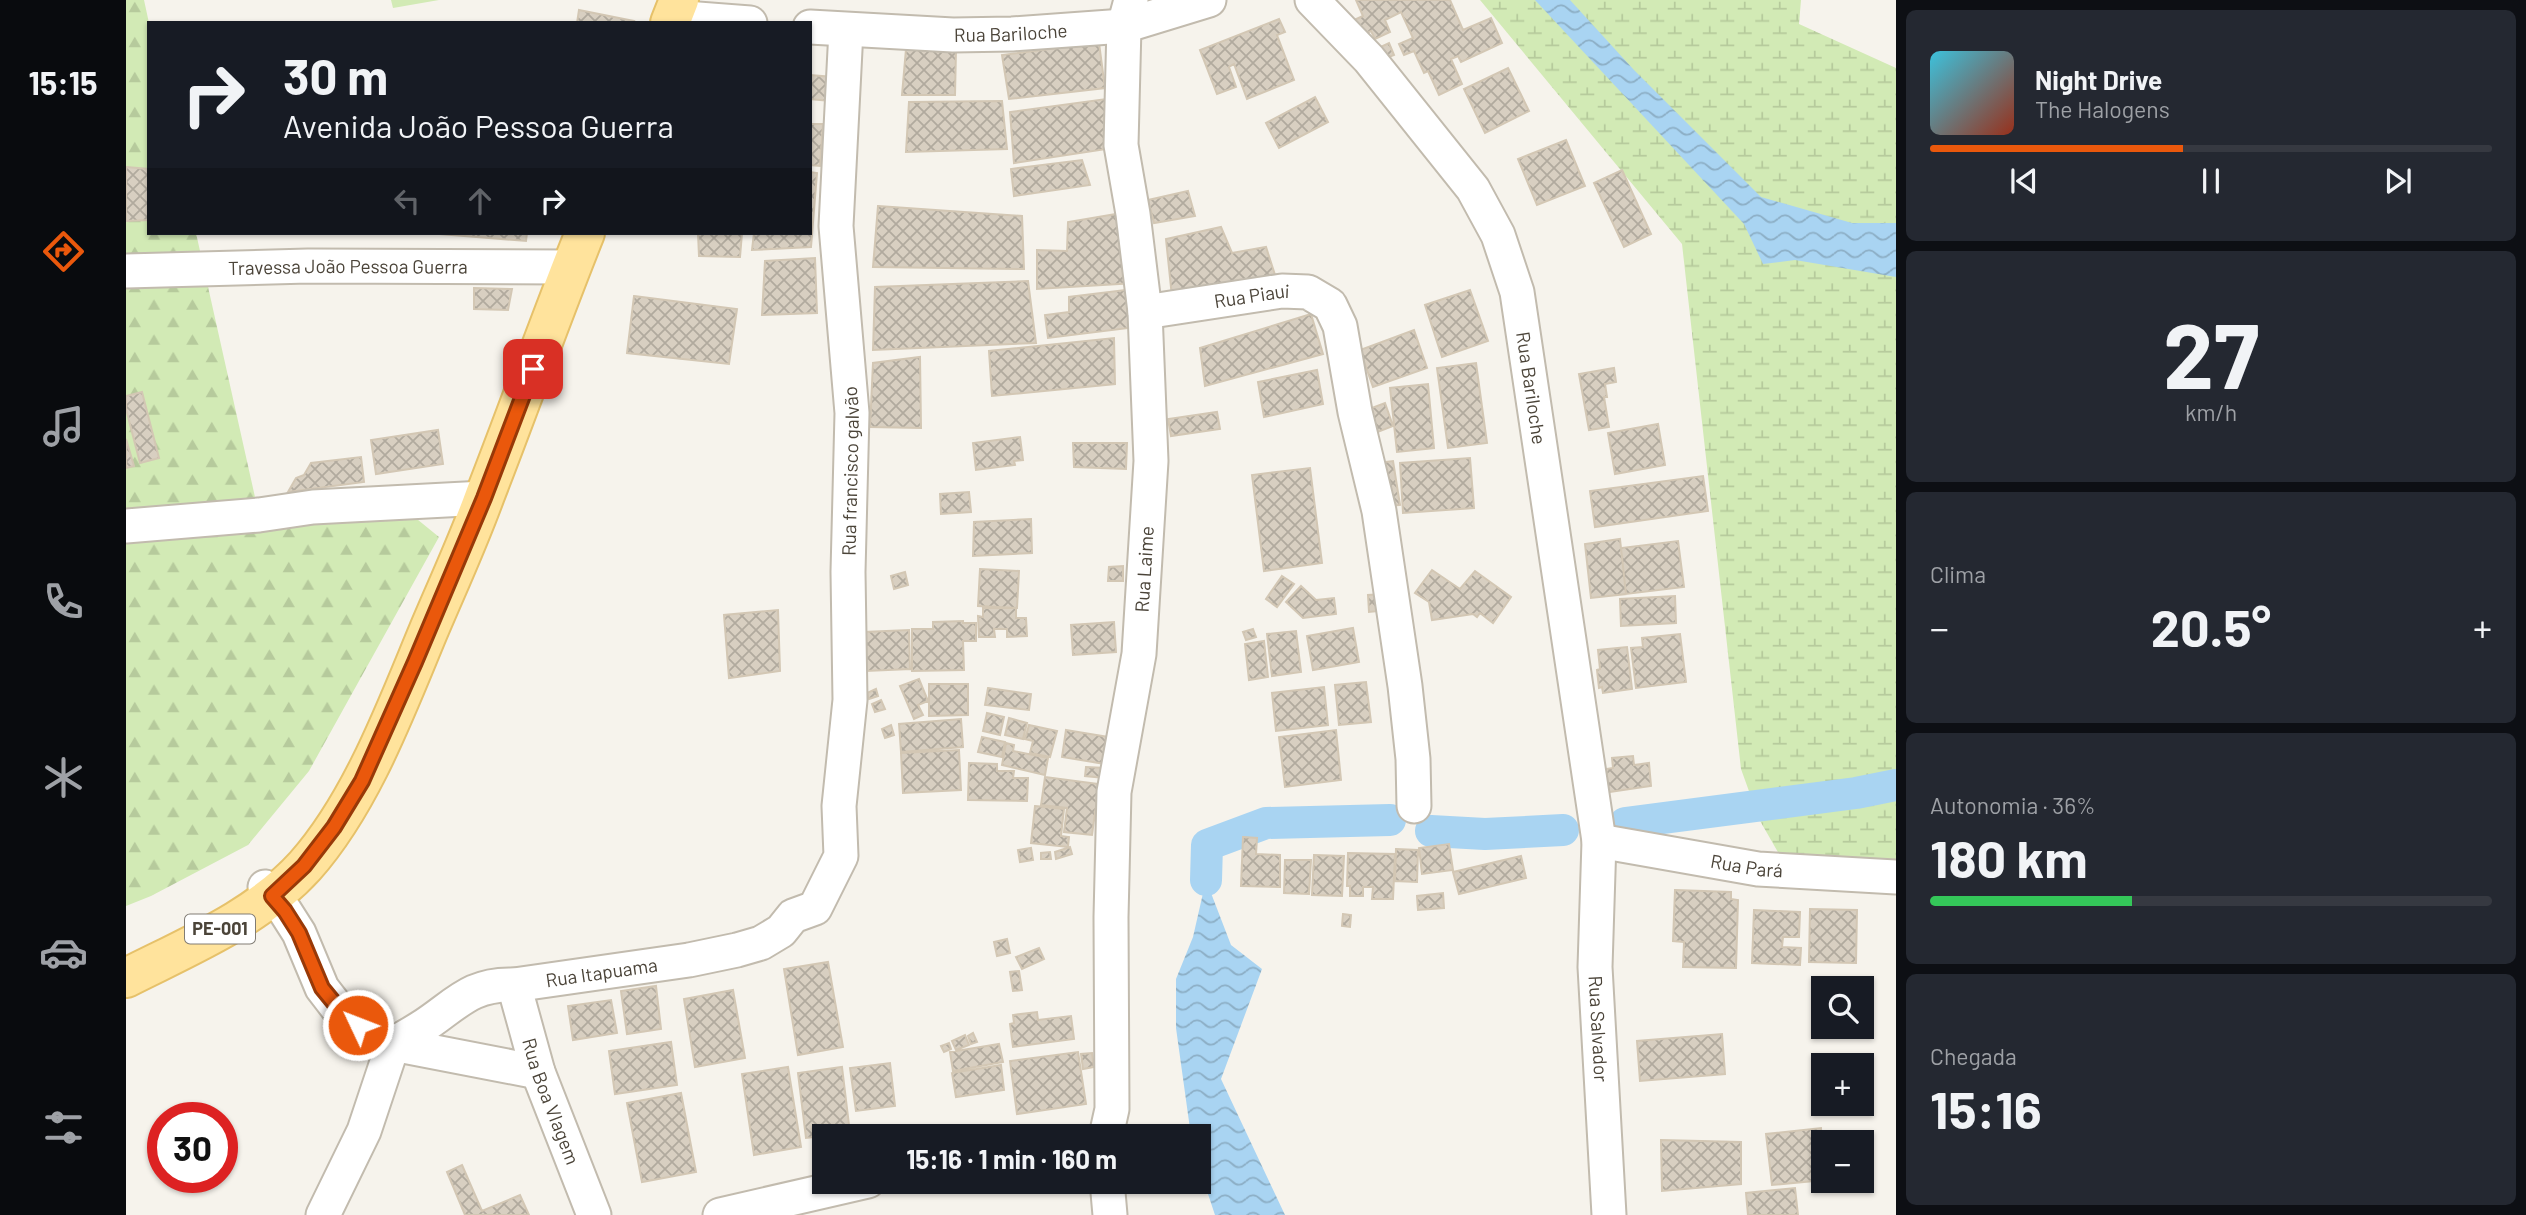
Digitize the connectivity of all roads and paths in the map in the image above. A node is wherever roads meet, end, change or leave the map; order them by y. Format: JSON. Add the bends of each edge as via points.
{"nodes":[{"id":1,"x":1209,"y":0,"type":"edge"},
{"id":2,"x":1312,"y":0,"type":"edge"},
{"id":3,"x":673,"y":13,"type":"edge"},
{"id":4,"x":1127,"y":13,"type":"edge"},
{"id":5,"x":735,"y":21,"type":"edge"},
{"id":6,"x":812,"y":27,"type":"edge"},
{"id":7,"x":846,"y":30,"type":"junction"},
{"id":8,"x":578,"y":250,"type":"edge"},
{"id":9,"x":126,"y":271,"type":"edge"},
{"id":10,"x":1145,"y":312,"type":"junction"},
{"id":11,"x":484,"y":498,"type":"junction"},
{"id":12,"x":126,"y":526,"type":"edge"},
{"id":13,"x":1415,"y":806,"type":"dead end"},
{"id":14,"x":1599,"y":841,"type":"junction"},
{"id":15,"x":1896,"y":877,"type":"edge"},
{"id":16,"x":268,"y":892,"type":"junction"},
{"id":17,"x":815,"y":908,"type":"joint"},
{"id":18,"x":126,"y":955,"type":"edge"},
{"id":19,"x":126,"y":978,"type":"edge"},
{"id":20,"x":514,"y":985,"type":"junction"},
{"id":21,"x":393,"y":1044,"type":"junction"},
{"id":22,"x":538,"y":1072,"type":"junction"},
{"id":23,"x":1109,"y":1124,"type":"edge"},
{"id":24,"x":812,"y":1194,"type":"edge"},
{"id":25,"x":1108,"y":1194,"type":"edge"},
{"id":26,"x":323,"y":1215,"type":"edge"},
{"id":27,"x":594,"y":1215,"type":"edge"},
{"id":28,"x":720,"y":1215,"type":"edge"},
{"id":29,"x":1110,"y":1215,"type":"edge"},
{"id":30,"x":1609,"y":1215,"type":"edge"}],
"edges":[{"from":1,"to":4,"type":"street","name":"Rua Bariloche"},
{"from":2,"to":14,"type":"street","name":"Rua Bariloche","via":[[1369,59],[1473,189],[1502,247],[1517,292]]},
{"from":3,"to":5,"type":"street"},
{"from":4,"to":7,"type":"street","name":"Rua Bariloche","via":[[1012,34]]},
{"from":4,"to":10,"type":"street","name":"Rua Laime","via":[[1121,145]]},
{"from":6,"to":7,"type":"street","name":"Rua Bariloche"},
{"from":7,"to":17,"type":"street","name":"Rua francisco galvão","via":[[836,226],[852,413],[850,700],[839,806],[841,856]]},
{"from":8,"to":9,"type":"street","name":"Travessa João Pessoa Guerra"},
{"from":8,"to":11,"type":"main road","number":"PE-001"},
{"from":10,"to":13,"type":"street","name":"Rua Piaui","via":[[1282,291],[1308,292],[1330,305],[1340,326],[1379,511],[1405,686]]},
{"from":10,"to":23,"type":"street","name":"Rua Laime","via":[[1151,461],[1139,654],[1114,792]]},
{"from":11,"to":12,"type":"street","via":[[313,507]]},
{"from":11,"to":16,"type":"main road","number":"PE-001","via":[[362,781],[304,866]]},
{"from":14,"to":15,"type":"street","name":"Rua Pará","via":[[1758,869]]},
{"from":14,"to":30,"type":"street","name":"Rua Salvador","via":[[1595,967]]},
{"from":16,"to":18,"type":"main road","number":"PE-001"},
{"from":16,"to":19,"type":"main road","number":"PE-001","via":[[197,942]]},
{"from":16,"to":21,"type":"street","via":[[299,933],[322,988],[340,1010]]},
{"from":17,"to":20,"type":"street","name":"Rua Itapuama","via":[[793,916],[781,931],[761,943],[737,950]]},
{"from":20,"to":21,"type":"street","name":"Rua Itapuama","via":[[495,984],[467,994]]},
{"from":20,"to":22,"type":"street","name":"Rua Boa VIagem"},
{"from":21,"to":22,"type":"street"},
{"from":21,"to":26,"type":"street","via":[[364,1131]]},
{"from":22,"to":27,"type":"street","name":"Rua Boa VIagem"},
{"from":24,"to":28,"type":"street"},
{"from":25,"to":29,"type":"street"}]}
